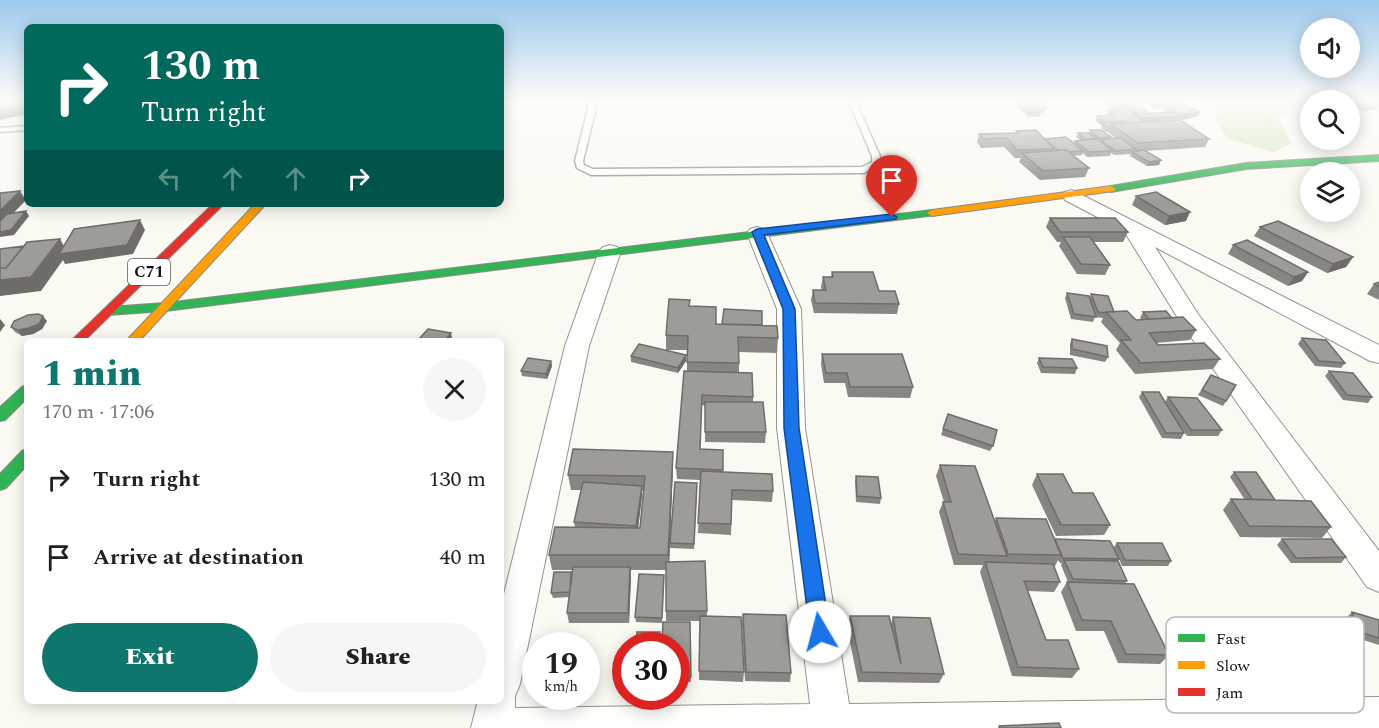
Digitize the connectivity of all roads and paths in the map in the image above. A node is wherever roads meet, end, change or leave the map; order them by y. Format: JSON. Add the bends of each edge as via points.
{"nodes":[{"id":1,"x":586,"y":134,"type":"edge"},
{"id":2,"x":866,"y":134,"type":"edge"},
{"id":3,"x":1379,"y":158,"type":"edge"},
{"id":4,"x":1072,"y":196,"type":"junction"},
{"id":5,"x":216,"y":207,"type":"edge"},
{"id":6,"x":258,"y":207,"type":"edge"},
{"id":7,"x":1132,"y":228,"type":"junction"},
{"id":8,"x":757,"y":232,"type":"junction"},
{"id":9,"x":610,"y":250,"type":"junction"},
{"id":10,"x":165,"y":307,"type":"junction"},
{"id":11,"x":108,"y":311,"type":"junction"},
{"id":12,"x":80,"y":338,"type":"edge"},
{"id":13,"x":135,"y":338,"type":"edge"},
{"id":14,"x":1379,"y":355,"type":"edge"},
{"id":15,"x":24,"y":393,"type":"edge"},
{"id":16,"x":0,"y":416,"type":"edge"},
{"id":17,"x":24,"y":458,"type":"edge"},
{"id":18,"x":0,"y":484,"type":"edge"},
{"id":19,"x":1379,"y":577,"type":"edge"},
{"id":20,"x":504,"y":671,"type":"edge"},
{"id":21,"x":496,"y":704,"type":"edge"},
{"id":22,"x":1379,"y":717,"type":"edge"},
{"id":23,"x":833,"y":725,"type":"edge"},
{"id":24,"x":1162,"y":725,"type":"edge"}],
"edges":[{"from":1,"to":2,"type":"lane","via":[[579,161],[580,166],[591,172],[864,170],[876,164]]},
{"from":3,"to":4,"type":"main road","via":[[1246,166]]},
{"from":4,"to":7,"type":"street"},
{"from":4,"to":8,"type":"main road"},
{"from":5,"to":11,"type":"main road","number":"C71"},
{"from":6,"to":10,"type":"main road","number":"C71"},
{"from":7,"to":14,"type":"street"},
{"from":7,"to":19,"type":"street","via":[[1190,318]]},
{"from":8,"to":9,"type":"main road"},
{"from":8,"to":23,"type":"street","via":[[789,309],[792,428]]},
{"from":9,"to":10,"type":"main road"},
{"from":9,"to":20,"type":"street","via":[[577,346]]},
{"from":10,"to":11,"type":"main road"},
{"from":10,"to":13,"type":"main road","number":"C71"},
{"from":11,"to":12,"type":"main road","number":"C71"},
{"from":15,"to":16,"type":"main road"},
{"from":17,"to":18,"type":"main road"},
{"from":21,"to":23,"type":"street","via":[[491,728]]},
{"from":22,"to":24,"type":"street"},
{"from":23,"to":24,"type":"street"}]}
